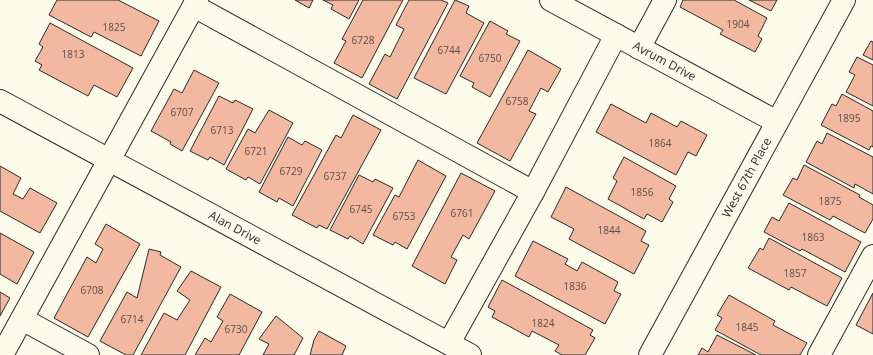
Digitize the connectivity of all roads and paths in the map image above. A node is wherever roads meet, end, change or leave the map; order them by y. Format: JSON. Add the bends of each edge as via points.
{"nodes":[{"id":1,"x":551,"y":0,"type":"edge"},
{"id":2,"x":665,"y":0,"type":"edge"},
{"id":3,"x":844,"y":0,"type":"edge"},
{"id":4,"x":196,"y":3,"type":"edge"},
{"id":5,"x":616,"y":35,"type":"junction"},
{"id":6,"x":639,"y":48,"type":"junction"},
{"id":7,"x":0,"y":101,"type":"edge"},
{"id":8,"x":777,"y":122,"type":"junction"},
{"id":9,"x":109,"y":160,"type":"junction"},
{"id":10,"x":533,"y":192,"type":"junction"},
{"id":11,"x":873,"y":256,"type":"edge"},
{"id":12,"x":22,"y":319,"type":"junction"},
{"id":13,"x":463,"y":352,"type":"edge"},
{"id":14,"x":2,"y":355,"type":"edge"},
{"id":15,"x":88,"y":355,"type":"edge"},
{"id":16,"x":650,"y":355,"type":"edge"},
{"id":17,"x":819,"y":355,"type":"edge"}],
"edges":[{"from":1,"to":5,"type":"street","name":"Avrum Drive"},
{"from":2,"to":6,"type":"street"},
{"from":3,"to":8,"type":"street","name":"West 67th Place"},
{"from":4,"to":9,"type":"street"},
{"from":4,"to":10,"type":"street"},
{"from":5,"to":6,"type":"street","name":"Avrum Drive"},
{"from":5,"to":10,"type":"street"},
{"from":6,"to":8,"type":"street","name":"Avrum Drive"},
{"from":7,"to":9,"type":"street","name":"Alan Drive"},
{"from":8,"to":16,"type":"street","name":"West 67th Place"},
{"from":9,"to":12,"type":"street"},
{"from":9,"to":13,"type":"street","name":"Alan Drive"},
{"from":10,"to":13,"type":"street"},
{"from":11,"to":17,"type":"street"},
{"from":12,"to":14,"type":"street"},
{"from":12,"to":15,"type":"street"}]}
